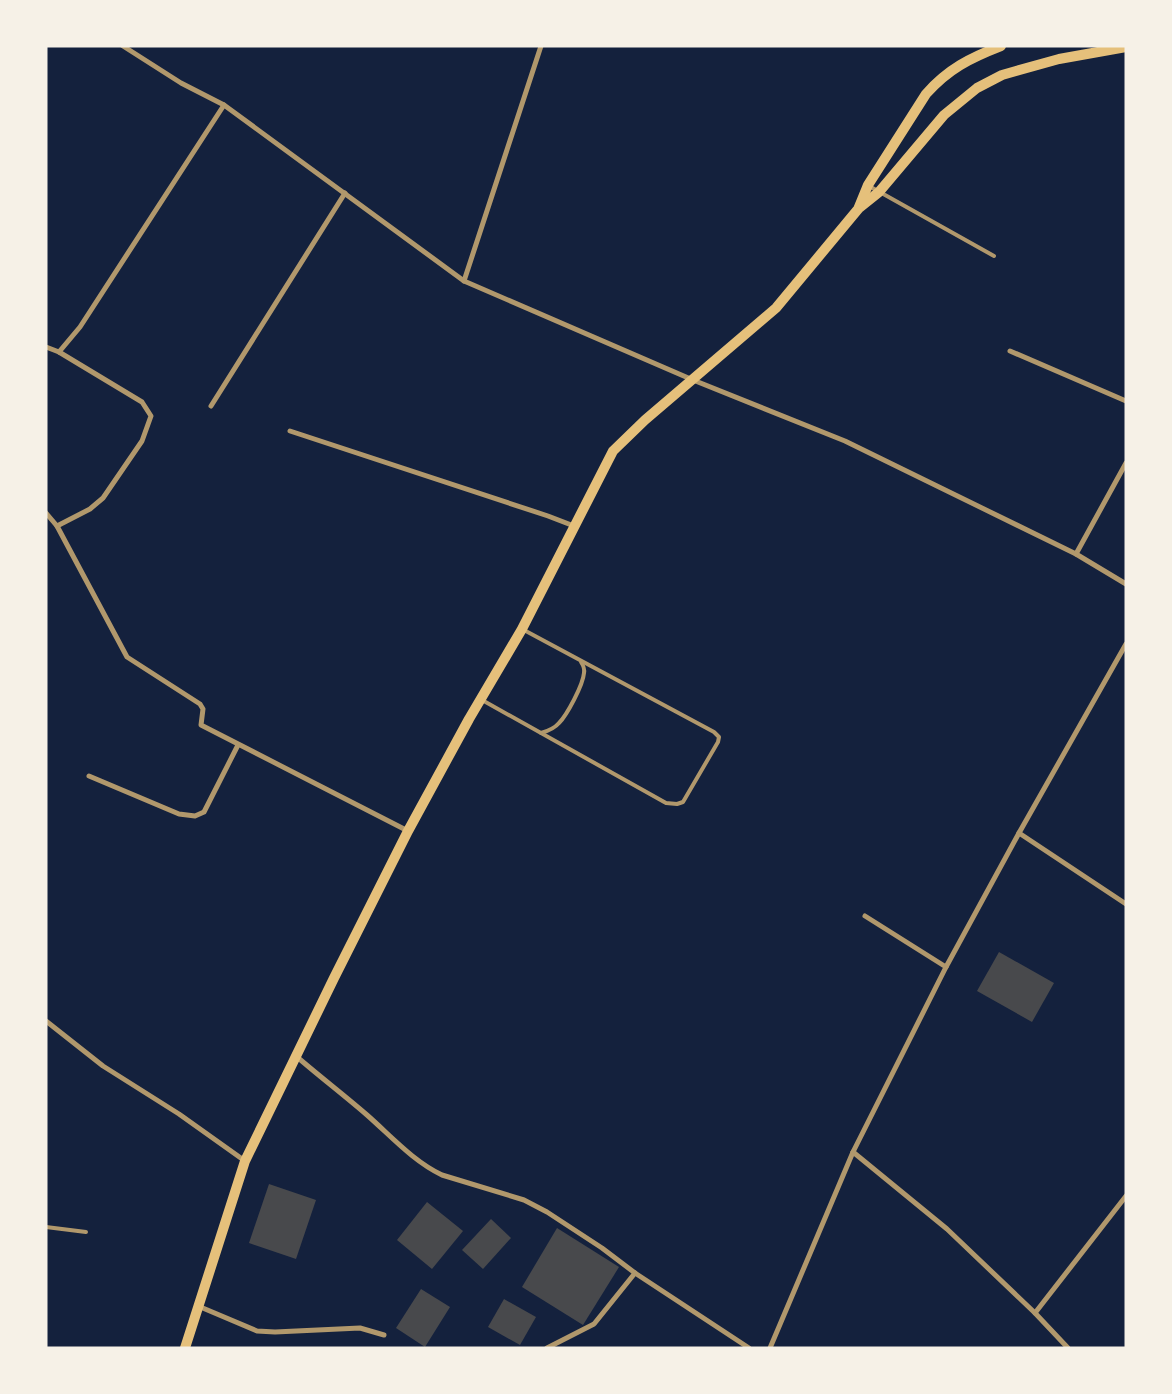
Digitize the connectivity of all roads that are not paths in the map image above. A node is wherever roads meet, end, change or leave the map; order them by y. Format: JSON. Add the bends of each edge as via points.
{"nodes":[{"id":1,"x":123,"y":46,"type":"edge"},
{"id":2,"x":541,"y":46,"type":"edge"},
{"id":3,"x":1001,"y":46,"type":"edge"},
{"id":4,"x":1126,"y":47,"type":"edge"},
{"id":5,"x":224,"y":104,"type":"junction"},
{"id":6,"x":868,"y":185,"type":"junction"},
{"id":7,"x":879,"y":192,"type":"junction"},
{"id":8,"x":345,"y":193,"type":"junction"},
{"id":9,"x":858,"y":208,"type":"junction"},
{"id":10,"x":994,"y":256,"type":"dead end"},
{"id":11,"x":464,"y":281,"type":"junction"},
{"id":12,"x":46,"y":347,"type":"edge"},
{"id":13,"x":1010,"y":351,"type":"dead end"},
{"id":14,"x":60,"y":352,"type":"junction"},
{"id":15,"x":693,"y":380,"type":"junction"},
{"id":16,"x":1126,"y":401,"type":"edge"},
{"id":17,"x":211,"y":406,"type":"dead end"},
{"id":18,"x":290,"y":431,"type":"dead end"},
{"id":19,"x":1126,"y":463,"type":"edge"},
{"id":20,"x":46,"y":514,"type":"edge"},
{"id":21,"x":57,"y":526,"type":"junction"},
{"id":22,"x":574,"y":526,"type":"junction"},
{"id":23,"x":1076,"y":554,"type":"junction"},
{"id":24,"x":1126,"y":584,"type":"edge"},
{"id":25,"x":522,"y":629,"type":"junction"},
{"id":26,"x":1126,"y":644,"type":"edge"},
{"id":27,"x":579,"y":660,"type":"junction"},
{"id":28,"x":481,"y":699,"type":"junction"},
{"id":29,"x":541,"y":733,"type":"junction"},
{"id":30,"x":238,"y":745,"type":"junction"},
{"id":31,"x":89,"y":776,"type":"dead end"},
{"id":32,"x":408,"y":831,"type":"junction"},
{"id":33,"x":1018,"y":833,"type":"junction"},
{"id":34,"x":1126,"y":904,"type":"edge"},
{"id":35,"x":865,"y":916,"type":"dead end"},
{"id":36,"x":946,"y":967,"type":"junction"},
{"id":37,"x":46,"y":1021,"type":"edge"},
{"id":38,"x":296,"y":1056,"type":"junction"},
{"id":39,"x":853,"y":1152,"type":"junction"},
{"id":40,"x":245,"y":1161,"type":"junction"},
{"id":41,"x":1126,"y":1196,"type":"edge"},
{"id":42,"x":46,"y":1227,"type":"edge"},
{"id":43,"x":86,"y":1232,"type":"dead end"},
{"id":44,"x":635,"y":1273,"type":"junction"},
{"id":45,"x":198,"y":1306,"type":"junction"},
{"id":46,"x":1035,"y":1313,"type":"junction"},
{"id":47,"x":384,"y":1335,"type":"dead end"},
{"id":48,"x":184,"y":1348,"type":"edge"},
{"id":49,"x":547,"y":1348,"type":"edge"},
{"id":50,"x":749,"y":1348,"type":"edge"},
{"id":51,"x":770,"y":1348,"type":"edge"},
{"id":52,"x":1068,"y":1348,"type":"edge"}],
"edges":[{"from":1,"to":5,"type":"street","via":[[181,83]]},
{"from":2,"to":11,"type":"street"},
{"from":3,"to":6,"type":"main road","via":[[964,61],[935,83]]},
{"from":4,"to":7,"type":"main road","via":[[1059,59],[989,80],[944,115]]},
{"from":5,"to":8,"type":"street"},
{"from":5,"to":14,"type":"street","via":[[80,327]]},
{"from":6,"to":7,"type":"lane"},
{"from":6,"to":9,"type":"main road"},
{"from":7,"to":9,"type":"main road"},
{"from":7,"to":10,"type":"lane"},
{"from":8,"to":11,"type":"street"},
{"from":8,"to":17,"type":"street"},
{"from":9,"to":15,"type":"main road","via":[[776,308]]},
{"from":11,"to":15,"type":"street"},
{"from":12,"to":14,"type":"street"},
{"from":13,"to":16,"type":"street"},
{"from":14,"to":21,"type":"street","via":[[142,402],[150,416],[142,441],[103,498],[90,509]]},
{"from":15,"to":22,"type":"main road","via":[[613,452]]},
{"from":15,"to":23,"type":"street","via":[[845,441]]},
{"from":18,"to":22,"type":"street"},
{"from":19,"to":23,"type":"street"},
{"from":20,"to":21,"type":"street"},
{"from":21,"to":30,"type":"street","via":[[127,657],[193,698],[203,709],[201,725]]},
{"from":22,"to":25,"type":"main road"},
{"from":23,"to":24,"type":"street"},
{"from":25,"to":27,"type":"lane"},
{"from":25,"to":28,"type":"main road"},
{"from":26,"to":33,"type":"street"},
{"from":27,"to":29,"type":"lane","via":[[584,673],[576,695],[563,719]]},
{"from":27,"to":29,"type":"lane","via":[[714,732],[719,737],[718,742],[683,802],[677,804],[666,803]]},
{"from":28,"to":29,"type":"lane"},
{"from":28,"to":32,"type":"main road"},
{"from":30,"to":31,"type":"street","via":[[204,812],[195,816],[179,814]]},
{"from":30,"to":32,"type":"street"},
{"from":32,"to":38,"type":"main road"},
{"from":33,"to":34,"type":"street"},
{"from":33,"to":36,"type":"street"},
{"from":35,"to":36,"type":"street"},
{"from":36,"to":39,"type":"street"},
{"from":37,"to":40,"type":"street","via":[[103,1066]]},
{"from":38,"to":40,"type":"main road"},
{"from":38,"to":44,"type":"street","via":[[430,1169],[524,1200],[602,1248]]},
{"from":39,"to":46,"type":"street","via":[[947,1229]]},
{"from":39,"to":51,"type":"street"},
{"from":40,"to":45,"type":"main road"},
{"from":41,"to":46,"type":"street"},
{"from":42,"to":43,"type":"lane"},
{"from":44,"to":49,"type":"street","via":[[594,1324]]},
{"from":44,"to":50,"type":"street"},
{"from":45,"to":47,"type":"street","via":[[257,1332],[360,1328]]},
{"from":45,"to":48,"type":"main road"},
{"from":46,"to":52,"type":"street"}]}
